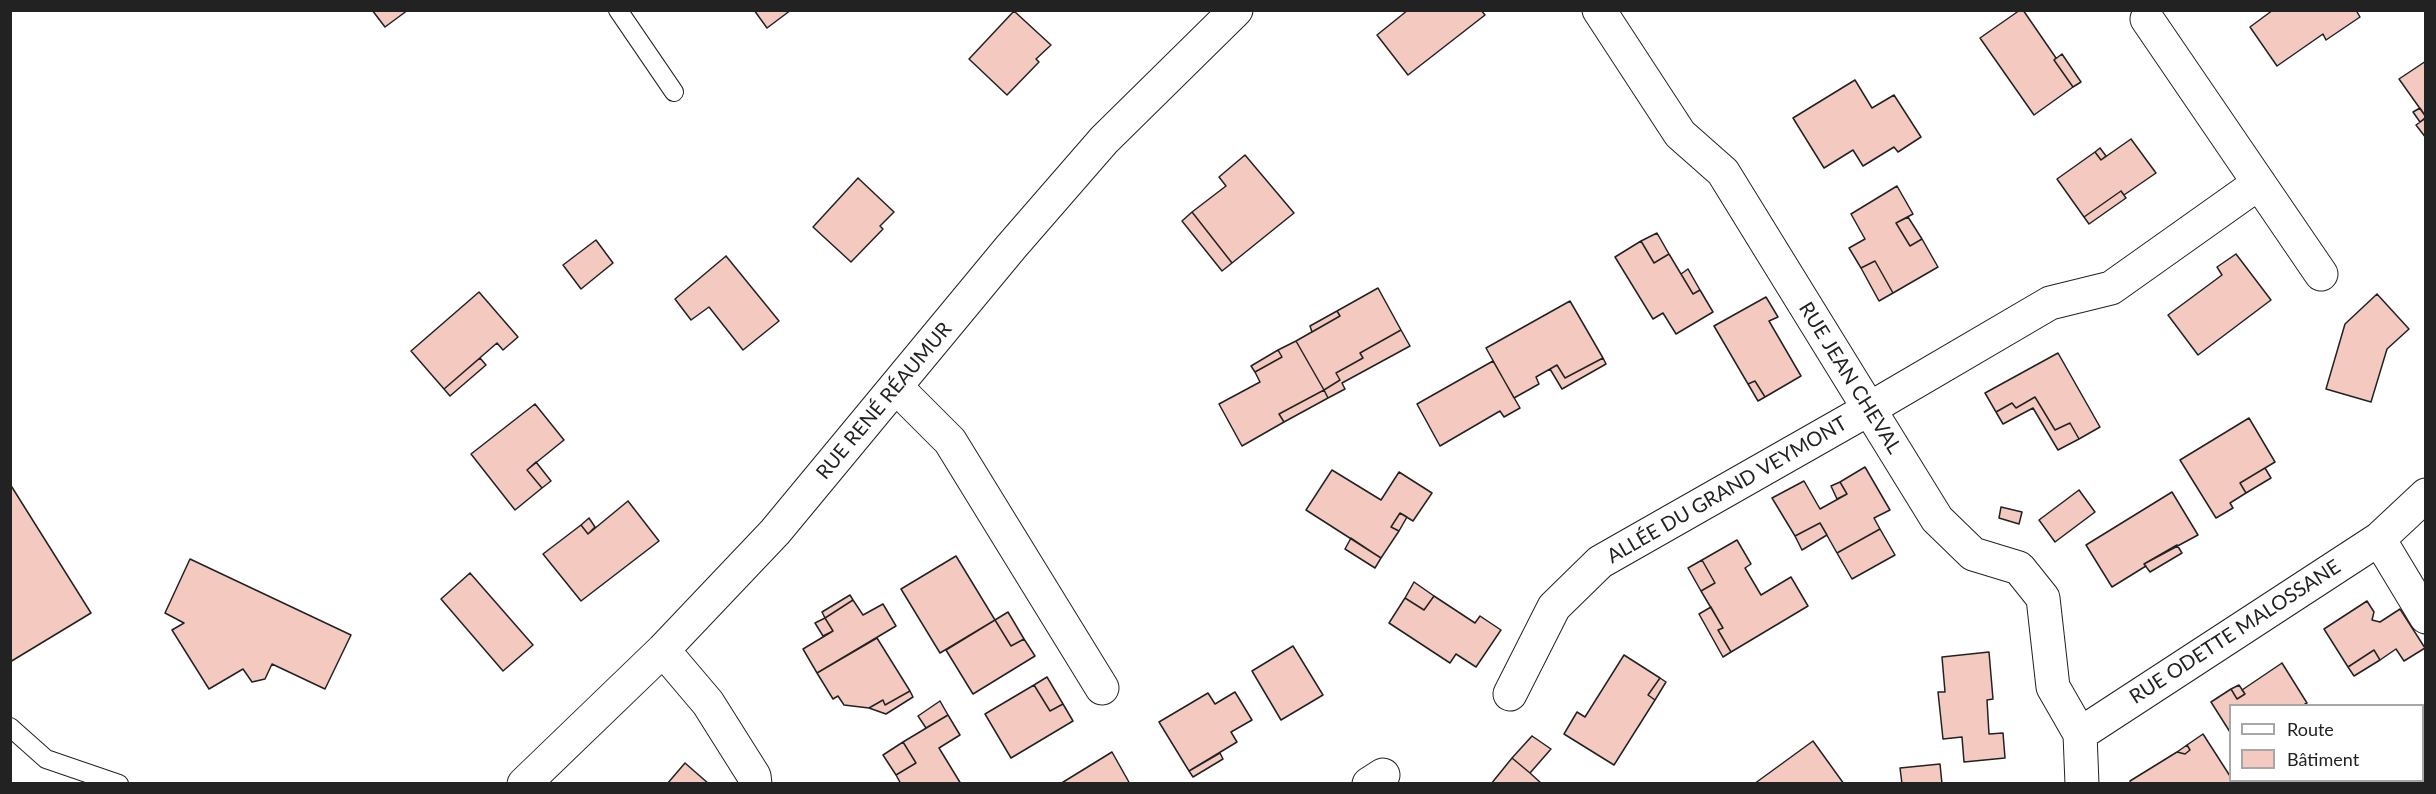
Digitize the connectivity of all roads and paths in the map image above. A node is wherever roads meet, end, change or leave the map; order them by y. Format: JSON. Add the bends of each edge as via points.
{"nodes":[{"id":1,"x":618,"y":10,"type":"edge"},
{"id":2,"x":1236,"y":10,"type":"edge"},
{"id":3,"x":1599,"y":10,"type":"edge"},
{"id":4,"x":2148,"y":13,"type":"edge"},
{"id":5,"x":674,"y":92,"type":"dead end"},
{"id":6,"x":2259,"y":183,"type":"junction"},
{"id":7,"x":2321,"y":274,"type":"dead end"},
{"id":8,"x":896,"y":387,"type":"junction"},
{"id":9,"x":1869,"y":409,"type":"junction"},
{"id":10,"x":2426,"y":495,"type":"edge"},
{"id":11,"x":2379,"y":539,"type":"junction"},
{"id":12,"x":2426,"y":617,"type":"edge"},
{"id":13,"x":663,"y":650,"type":"junction"},
{"id":14,"x":1102,"y":688,"type":"dead end"},
{"id":15,"x":1510,"y":694,"type":"dead end"},
{"id":16,"x":10,"y":727,"type":"edge"},
{"id":17,"x":2080,"y":734,"type":"junction"},
{"id":18,"x":119,"y":783,"type":"edge"},
{"id":19,"x":524,"y":783,"type":"edge"},
{"id":20,"x":754,"y":783,"type":"edge"},
{"id":21,"x":2082,"y":783,"type":"edge"}],
"edges":[{"from":1,"to":5,"type":"lane"},
{"from":2,"to":8,"type":"street","name":"RUE RENÉ RÉAUMUR","via":[[1104,140]]},
{"from":3,"to":9,"type":"street","name":"RUE JEAN CHEVAL","via":[[1680,134],[1723,172]]},
{"from":4,"to":6,"type":"street"},
{"from":6,"to":7,"type":"street"},
{"from":6,"to":9,"type":"street","name":"ALLÉE DU GRAND VEYMONT","via":[[2111,288],[2050,303]]},
{"from":8,"to":13,"type":"street","name":"RUE RENÉ RÉAUMUR","via":[[775,532]]},
{"from":8,"to":14,"type":"street","via":[[950,441]]},
{"from":9,"to":15,"type":"street","name":"ALLÉE DU GRAND VEYMONT","via":[[1600,562],[1554,607]]},
{"from":9,"to":17,"type":"street","name":"RUE JEAN CHEVAL","via":[[1937,519],[1973,554],[2019,568],[2043,598],[2053,687]]},
{"from":10,"to":11,"type":"street","name":"RUE ODETTE MALOSSANE"},
{"from":11,"to":12,"type":"street"},
{"from":11,"to":17,"type":"street","name":"RUE ODETTE MALOSSANE"},
{"from":13,"to":19,"type":"street","name":"RUE RENÉ RÉAUMUR"},
{"from":13,"to":20,"type":"street","via":[[708,703],[754,776]]},
{"from":16,"to":18,"type":"lane","via":[[46,759]]},
{"from":17,"to":21,"type":"street"}]}
